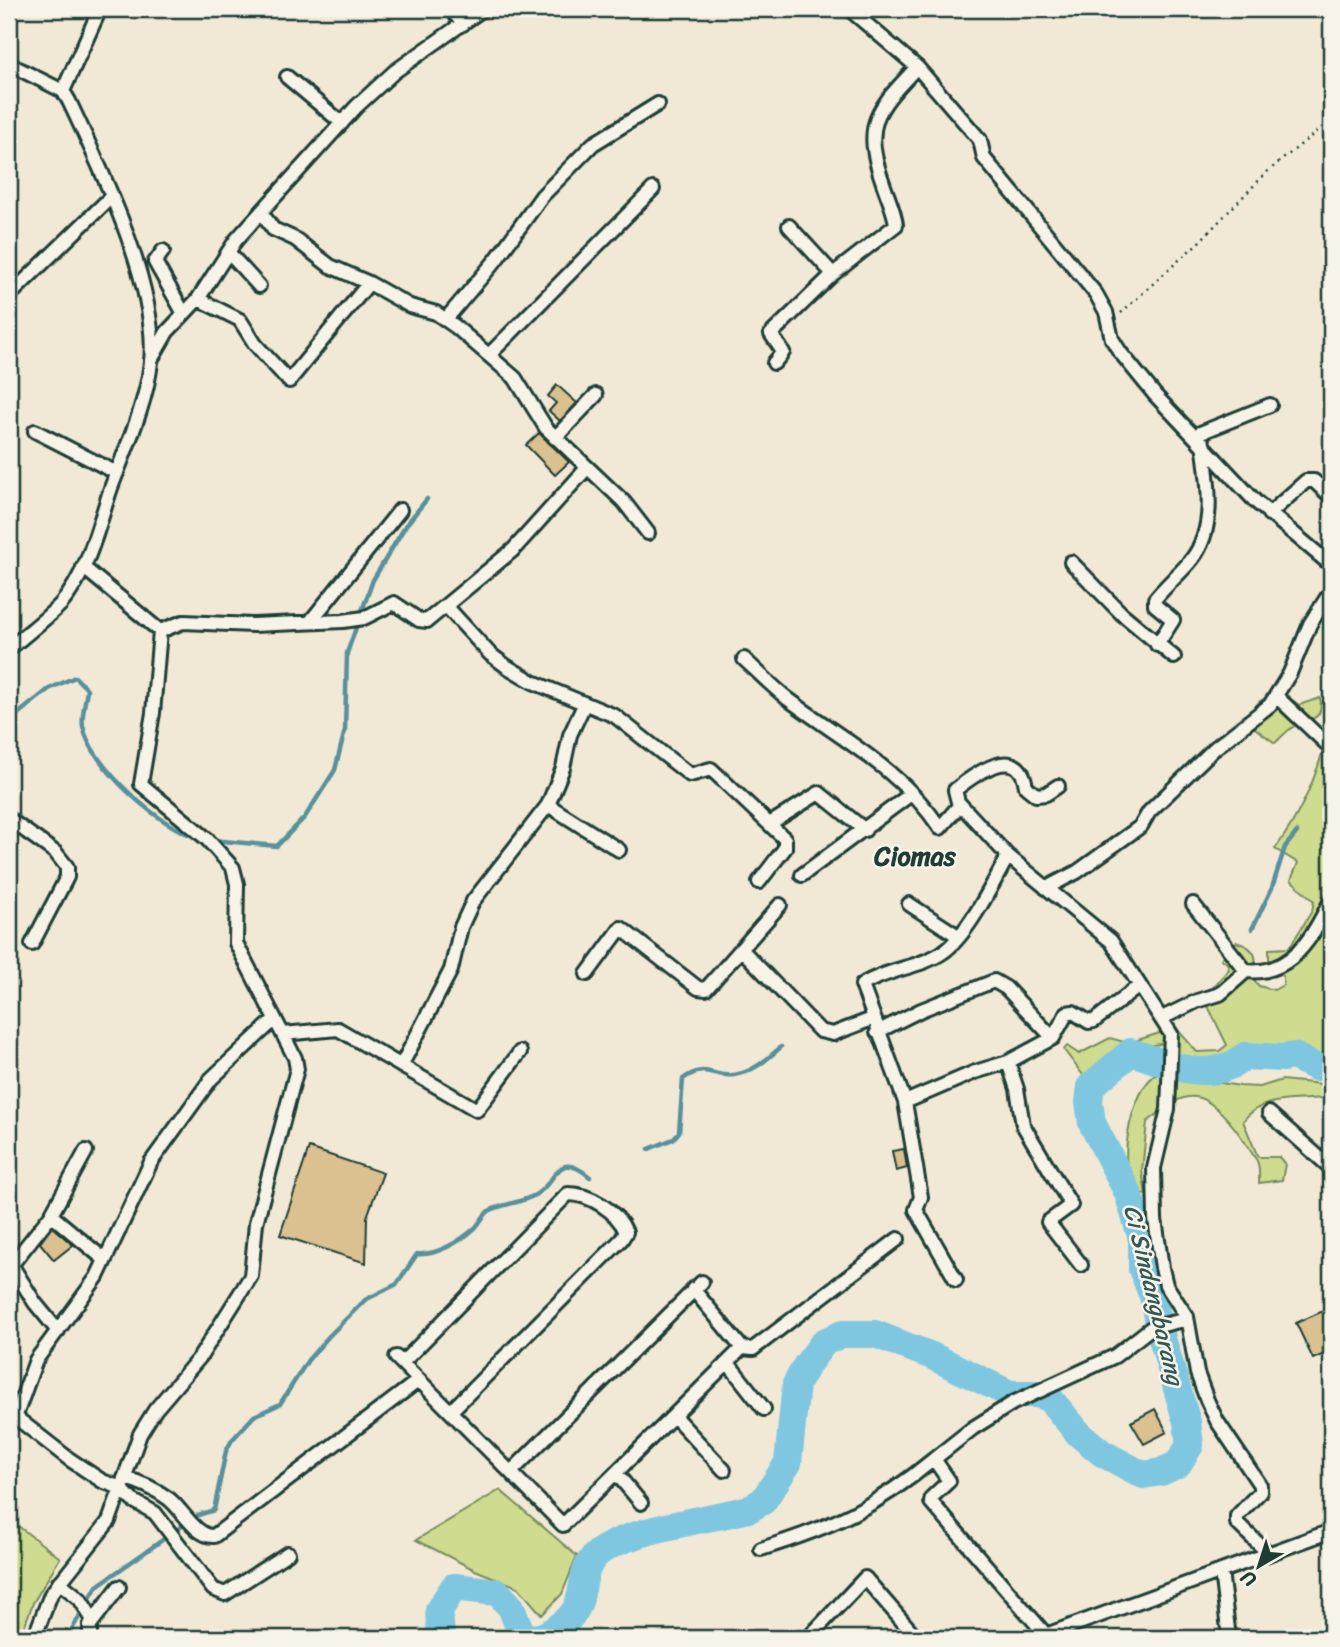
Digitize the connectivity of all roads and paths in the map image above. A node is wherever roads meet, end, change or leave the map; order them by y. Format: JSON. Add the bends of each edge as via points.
{"nodes":[{"id":1,"x":100,"y":9,"type":"edge"},
{"id":2,"x":451,"y":9,"type":"edge"},
{"id":3,"x":483,"y":9,"type":"edge"},
{"id":4,"x":849,"y":9,"type":"edge"},
{"id":5,"x":463,"y":24,"type":"junction"},
{"id":6,"x":9,"y":64,"type":"edge"},
{"id":7,"x":916,"y":67,"type":"junction"},
{"id":8,"x":287,"y":77,"type":"dead end"},
{"id":9,"x":63,"y":91,"type":"junction"},
{"id":10,"x":658,"y":104,"type":"dead end"},
{"id":11,"x":1331,"y":120,"type":"edge"},
{"id":12,"x":342,"y":123,"type":"junction"},
{"id":13,"x":653,"y":189,"type":"dead end"},
{"id":14,"x":111,"y":197,"type":"junction"},
{"id":15,"x":261,"y":212,"type":"junction"},
{"id":16,"x":789,"y":226,"type":"dead end"},
{"id":17,"x":163,"y":251,"type":"dead end"},
{"id":18,"x":228,"y":252,"type":"junction"},
{"id":19,"x":832,"y":274,"type":"junction"},
{"id":20,"x":369,"y":283,"type":"junction"},
{"id":21,"x":258,"y":286,"type":"dead end"},
{"id":22,"x":9,"y":296,"type":"edge"},
{"id":23,"x":198,"y":299,"type":"junction"},
{"id":24,"x":183,"y":312,"type":"junction"},
{"id":25,"x":446,"y":319,"type":"junction"},
{"id":26,"x":1109,"y":325,"type":"junction"},
{"id":27,"x":489,"y":355,"type":"junction"},
{"id":28,"x":151,"y":360,"type":"junction"},
{"id":29,"x":774,"y":363,"type":"dead end"},
{"id":30,"x":596,"y":394,"type":"dead end"},
{"id":31,"x":1270,"y":405,"type":"dead end"},
{"id":32,"x":35,"y":431,"type":"dead end"},
{"id":33,"x":555,"y":438,"type":"junction"},
{"id":34,"x":1199,"y":439,"type":"junction"},
{"id":35,"x":587,"y":468,"type":"junction"},
{"id":36,"x":117,"y":473,"type":"junction"},
{"id":37,"x":1331,"y":497,"type":"edge"},
{"id":38,"x":400,"y":510,"type":"dead end"},
{"id":39,"x":1269,"y":514,"type":"junction"},
{"id":40,"x":648,"y":533,"type":"dead end"},
{"id":41,"x":1071,"y":562,"type":"dead end"},
{"id":42,"x":1331,"y":565,"type":"edge"},
{"id":43,"x":83,"y":567,"type":"junction"},
{"id":44,"x":1331,"y":591,"type":"edge"},
{"id":45,"x":447,"y":607,"type":"junction"},
{"id":46,"x":310,"y":622,"type":"junction"},
{"id":47,"x":160,"y":631,"type":"junction"},
{"id":48,"x":1157,"y":645,"type":"junction"},
{"id":49,"x":9,"y":649,"type":"edge"},
{"id":50,"x":1174,"y":657,"type":"dead end"},
{"id":51,"x":744,"y":659,"type":"dead end"},
{"id":52,"x":1276,"y":696,"type":"junction"},
{"id":53,"x":584,"y":705,"type":"junction"},
{"id":54,"x":1331,"y":748,"type":"edge"},
{"id":55,"x":1058,"y":786,"type":"dead end"},
{"id":56,"x":912,"y":794,"type":"junction"},
{"id":57,"x":960,"y":804,"type":"junction"},
{"id":58,"x":548,"y":805,"type":"junction"},
{"id":59,"x":9,"y":819,"type":"edge"},
{"id":60,"x":771,"y":823,"type":"junction"},
{"id":61,"x":865,"y":830,"type":"junction"},
{"id":62,"x":619,"y":850,"type":"dead end"},
{"id":63,"x":1008,"y":856,"type":"junction"},
{"id":64,"x":802,"y":875,"type":"dead end"},
{"id":65,"x":759,"y":882,"type":"dead end"},
{"id":66,"x":1046,"y":888,"type":"junction"},
{"id":67,"x":1331,"y":900,"type":"edge"},
{"id":68,"x":909,"y":904,"type":"dead end"},
{"id":69,"x":1193,"y":904,"type":"dead end"},
{"id":70,"x":780,"y":905,"type":"dead end"},
{"id":71,"x":958,"y":936,"type":"junction"},
{"id":72,"x":32,"y":944,"type":"dead end"},
{"id":73,"x":741,"y":949,"type":"junction"},
{"id":74,"x":1246,"y":971,"type":"junction"},
{"id":75,"x":587,"y":974,"type":"dead end"},
{"id":76,"x":1139,"y":986,"type":"junction"},
{"id":77,"x":1162,"y":1018,"type":"junction"},
{"id":78,"x":275,"y":1020,"type":"junction"},
{"id":79,"x":875,"y":1026,"type":"junction"},
{"id":80,"x":283,"y":1034,"type":"junction"},
{"id":81,"x":1053,"y":1038,"type":"junction"},
{"id":82,"x":520,"y":1052,"type":"dead end"},
{"id":83,"x":1008,"y":1062,"type":"junction"},
{"id":84,"x":401,"y":1066,"type":"junction"},
{"id":85,"x":905,"y":1102,"type":"junction"},
{"id":86,"x":1269,"y":1113,"type":"dead end"},
{"id":87,"x":86,"y":1151,"type":"dead end"},
{"id":88,"x":1331,"y":1167,"type":"edge"},
{"id":89,"x":51,"y":1215,"type":"junction"},
{"id":90,"x":898,"y":1239,"type":"dead end"},
{"id":91,"x":105,"y":1261,"type":"junction"},
{"id":92,"x":10,"y":1263,"type":"edge"},
{"id":93,"x":1081,"y":1265,"type":"dead end"},
{"id":94,"x":956,"y":1280,"type":"dead end"},
{"id":95,"x":1187,"y":1319,"type":"junction"},
{"id":96,"x":58,"y":1331,"type":"junction"},
{"id":97,"x":742,"y":1348,"type":"junction"},
{"id":98,"x":728,"y":1363,"type":"junction"},
{"id":99,"x":419,"y":1380,"type":"junction"},
{"id":100,"x":764,"y":1409,"type":"dead end"},
{"id":101,"x":450,"y":1411,"type":"junction"},
{"id":102,"x":674,"y":1416,"type":"junction"},
{"id":103,"x":11,"y":1418,"type":"edge"},
{"id":104,"x":933,"y":1459,"type":"junction"},
{"id":105,"x":724,"y":1470,"type":"dead end"},
{"id":106,"x":511,"y":1472,"type":"junction"},
{"id":107,"x":616,"y":1473,"type":"junction"},
{"id":108,"x":122,"y":1483,"type":"junction"},
{"id":109,"x":640,"y":1503,"type":"dead end"},
{"id":110,"x":1331,"y":1531,"type":"edge"},
{"id":111,"x":761,"y":1549,"type":"dead end"},
{"id":112,"x":288,"y":1553,"type":"dead end"},
{"id":113,"x":1269,"y":1554,"type":"junction"},
{"id":114,"x":1221,"y":1571,"type":"junction"},
{"id":115,"x":59,"y":1582,"type":"junction"},
{"id":116,"x":119,"y":1587,"type":"dead end"},
{"id":117,"x":92,"y":1618,"type":"junction"},
{"id":118,"x":1042,"y":1637,"type":"edge"},
{"id":119,"x":34,"y":1638,"type":"edge"},
{"id":120,"x":90,"y":1638,"type":"edge"},
{"id":121,"x":813,"y":1638,"type":"edge"},
{"id":122,"x":917,"y":1638,"type":"edge"},
{"id":123,"x":1229,"y":1638,"type":"edge"}],
"edges":[{"from":1,"to":9,"type":"street"},
{"from":2,"to":5,"type":"street"},
{"from":3,"to":5,"type":"street"},
{"from":4,"to":7,"type":"street"},
{"from":5,"to":12,"type":"street","via":[[383,80]]},
{"from":6,"to":9,"type":"street"},
{"from":7,"to":19,"type":"street","via":[[885,101],[872,140],[872,153],[896,225]]},
{"from":7,"to":26,"type":"street","via":[[981,141],[986,162],[1081,272],[1102,303]]},
{"from":8,"to":12,"type":"street"},
{"from":9,"to":14,"type":"street"},
{"from":10,"to":25,"type":"street","via":[[593,144],[542,196]]},
{"from":11,"to":26,"type":"path","via":[[1267,172]]},
{"from":12,"to":15,"type":"street"},
{"from":13,"to":27,"type":"street"},
{"from":14,"to":22,"type":"street"},
{"from":14,"to":28,"type":"street","via":[[145,297]]},
{"from":15,"to":18,"type":"street"},
{"from":15,"to":20,"type":"street","via":[[273,229],[318,259]]},
{"from":16,"to":19,"type":"street"},
{"from":17,"to":24,"type":"street","via":[[155,262]]},
{"from":18,"to":21,"type":"street"},
{"from":18,"to":23,"type":"street"},
{"from":19,"to":29,"type":"street","via":[[771,334],[782,352]]},
{"from":20,"to":23,"type":"street","via":[[289,382],[240,320]]},
{"from":20,"to":25,"type":"street"},
{"from":23,"to":24,"type":"street"},
{"from":24,"to":28,"type":"street"},
{"from":25,"to":27,"type":"street"},
{"from":26,"to":34,"type":"street","via":[[1112,339],[1134,371]]},
{"from":27,"to":33,"type":"street","via":[[519,382]]},
{"from":28,"to":36,"type":"street","via":[[138,416]]},
{"from":30,"to":33,"type":"street"},
{"from":31,"to":34,"type":"street"},
{"from":32,"to":36,"type":"street"},
{"from":33,"to":35,"type":"street"},
{"from":34,"to":39,"type":"street"},
{"from":34,"to":48,"type":"street","via":[[1208,490],[1207,524],[1191,560],[1155,599],[1155,605],[1173,620]]},
{"from":35,"to":40,"type":"street","via":[[624,502]]},
{"from":35,"to":45,"type":"street","via":[[513,550]]},
{"from":36,"to":43,"type":"street"},
{"from":37,"to":39,"type":"street","via":[[1314,481],[1306,481]]},
{"from":38,"to":46,"type":"street"},
{"from":39,"to":42,"type":"street"},
{"from":41,"to":48,"type":"street"},
{"from":43,"to":47,"type":"street"},
{"from":43,"to":49,"type":"street","via":[[62,602]]},
{"from":44,"to":52,"type":"street"},
{"from":45,"to":46,"type":"street","via":[[427,621],[394,603],[364,618]]},
{"from":45,"to":53,"type":"street","via":[[506,666]]},
{"from":46,"to":47,"type":"street","via":[[183,622]]},
{"from":47,"to":78,"type":"street","via":[[141,784],[207,839],[233,868],[236,943]]},
{"from":48,"to":50,"type":"street"},
{"from":51,"to":56,"type":"street"},
{"from":52,"to":54,"type":"street"},
{"from":52,"to":66,"type":"street","via":[[1215,748],[1141,825],[1077,872]]},
{"from":53,"to":58,"type":"street"},
{"from":53,"to":60,"type":"street","via":[[622,720],[687,774],[711,769]]},
{"from":55,"to":57,"type":"street","via":[[1036,795],[1026,787],[1021,770],[995,764],[956,790]]},
{"from":56,"to":57,"type":"street","via":[[940,828]]},
{"from":56,"to":61,"type":"street"},
{"from":57,"to":63,"type":"street"},
{"from":58,"to":62,"type":"street"},
{"from":58,"to":84,"type":"street","via":[[473,901],[461,927],[451,970]]},
{"from":59,"to":72,"type":"street","via":[[56,853],[67,867]]},
{"from":60,"to":61,"type":"street","via":[[819,793]]},
{"from":60,"to":65,"type":"street","via":[[786,844]]},
{"from":61,"to":64,"type":"street"},
{"from":63,"to":66,"type":"street"},
{"from":63,"to":71,"type":"street"},
{"from":66,"to":76,"type":"street","via":[[1111,941]]},
{"from":67,"to":74,"type":"street","via":[[1300,951],[1266,972]]},
{"from":68,"to":71,"type":"street"},
{"from":69,"to":74,"type":"street"},
{"from":70,"to":73,"type":"street"},
{"from":71,"to":79,"type":"street","via":[[944,952],[862,985]]},
{"from":73,"to":75,"type":"street","via":[[702,990],[621,928]]},
{"from":73,"to":79,"type":"street","via":[[820,1031],[834,1034]]},
{"from":74,"to":77,"type":"street","via":[[1220,994]]},
{"from":76,"to":77,"type":"street"},
{"from":76,"to":81,"type":"street","via":[[1089,1022],[1068,1013]]},
{"from":77,"to":95,"type":"street","via":[[1171,1034],[1167,1121],[1154,1168],[1155,1219],[1166,1285]]},
{"from":78,"to":80,"type":"street"},
{"from":78,"to":91,"type":"street","via":[[211,1079],[151,1162]]},
{"from":79,"to":81,"type":"street","via":[[994,981]]},
{"from":79,"to":85,"type":"street"},
{"from":80,"to":84,"type":"street","via":[[338,1028]]},
{"from":80,"to":108,"type":"street","via":[[297,1063],[297,1074],[256,1223],[251,1276],[200,1357],[147,1422]]},
{"from":81,"to":83,"type":"street"},
{"from":82,"to":84,"type":"street","via":[[477,1110]]},
{"from":83,"to":85,"type":"street"},
{"from":83,"to":93,"type":"street","via":[[1023,1125],[1070,1205],[1048,1222]]},
{"from":85,"to":94,"type":"street","via":[[921,1197],[916,1210]]},
{"from":86,"to":88,"type":"street"},
{"from":87,"to":89,"type":"street"},
{"from":89,"to":91,"type":"street"},
{"from":89,"to":92,"type":"street"},
{"from":90,"to":97,"type":"street","via":[[753,1349]]},
{"from":91,"to":96,"type":"street"},
{"from":92,"to":96,"type":"street"},
{"from":95,"to":104,"type":"street","via":[[1151,1328],[1115,1356],[1049,1385],[973,1428]]},
{"from":95,"to":113,"type":"street","via":[[1207,1400],[1261,1489],[1237,1516],[1237,1523]]},
{"from":96,"to":103,"type":"street","via":[[36,1360]]},
{"from":97,"to":98,"type":"street"},
{"from":97,"to":106,"type":"street","via":[[697,1286]]},
{"from":98,"to":100,"type":"street"},
{"from":98,"to":102,"type":"street"},
{"from":99,"to":101,"type":"street"},
{"from":99,"to":101,"type":"street","via":[[399,1360],[568,1194],[581,1194],[621,1221],[626,1232],[621,1240]]},
{"from":99,"to":108,"type":"street","via":[[214,1536],[207,1536],[146,1484]]},
{"from":101,"to":106,"type":"street"},
{"from":102,"to":105,"type":"street"},
{"from":102,"to":107,"type":"street"},
{"from":103,"to":108,"type":"street","via":[[102,1481]]},
{"from":104,"to":111,"type":"street","via":[[850,1518]]},
{"from":104,"to":118,"type":"street","via":[[949,1481],[932,1502]]},
{"from":106,"to":107,"type":"street","via":[[563,1525]]},
{"from":107,"to":109,"type":"street"},
{"from":108,"to":112,"type":"street","via":[[132,1500],[155,1513],[206,1581],[225,1594]]},
{"from":108,"to":115,"type":"street","via":[[109,1521]]},
{"from":110,"to":113,"type":"street"},
{"from":113,"to":114,"type":"street"},
{"from":114,"to":118,"type":"street"},
{"from":114,"to":123,"type":"street"},
{"from":115,"to":117,"type":"street","via":[[80,1599]]},
{"from":115,"to":119,"type":"street"},
{"from":116,"to":117,"type":"street"},
{"from":117,"to":120,"type":"street"},
{"from":121,"to":122,"type":"street","via":[[865,1578]]}]}
